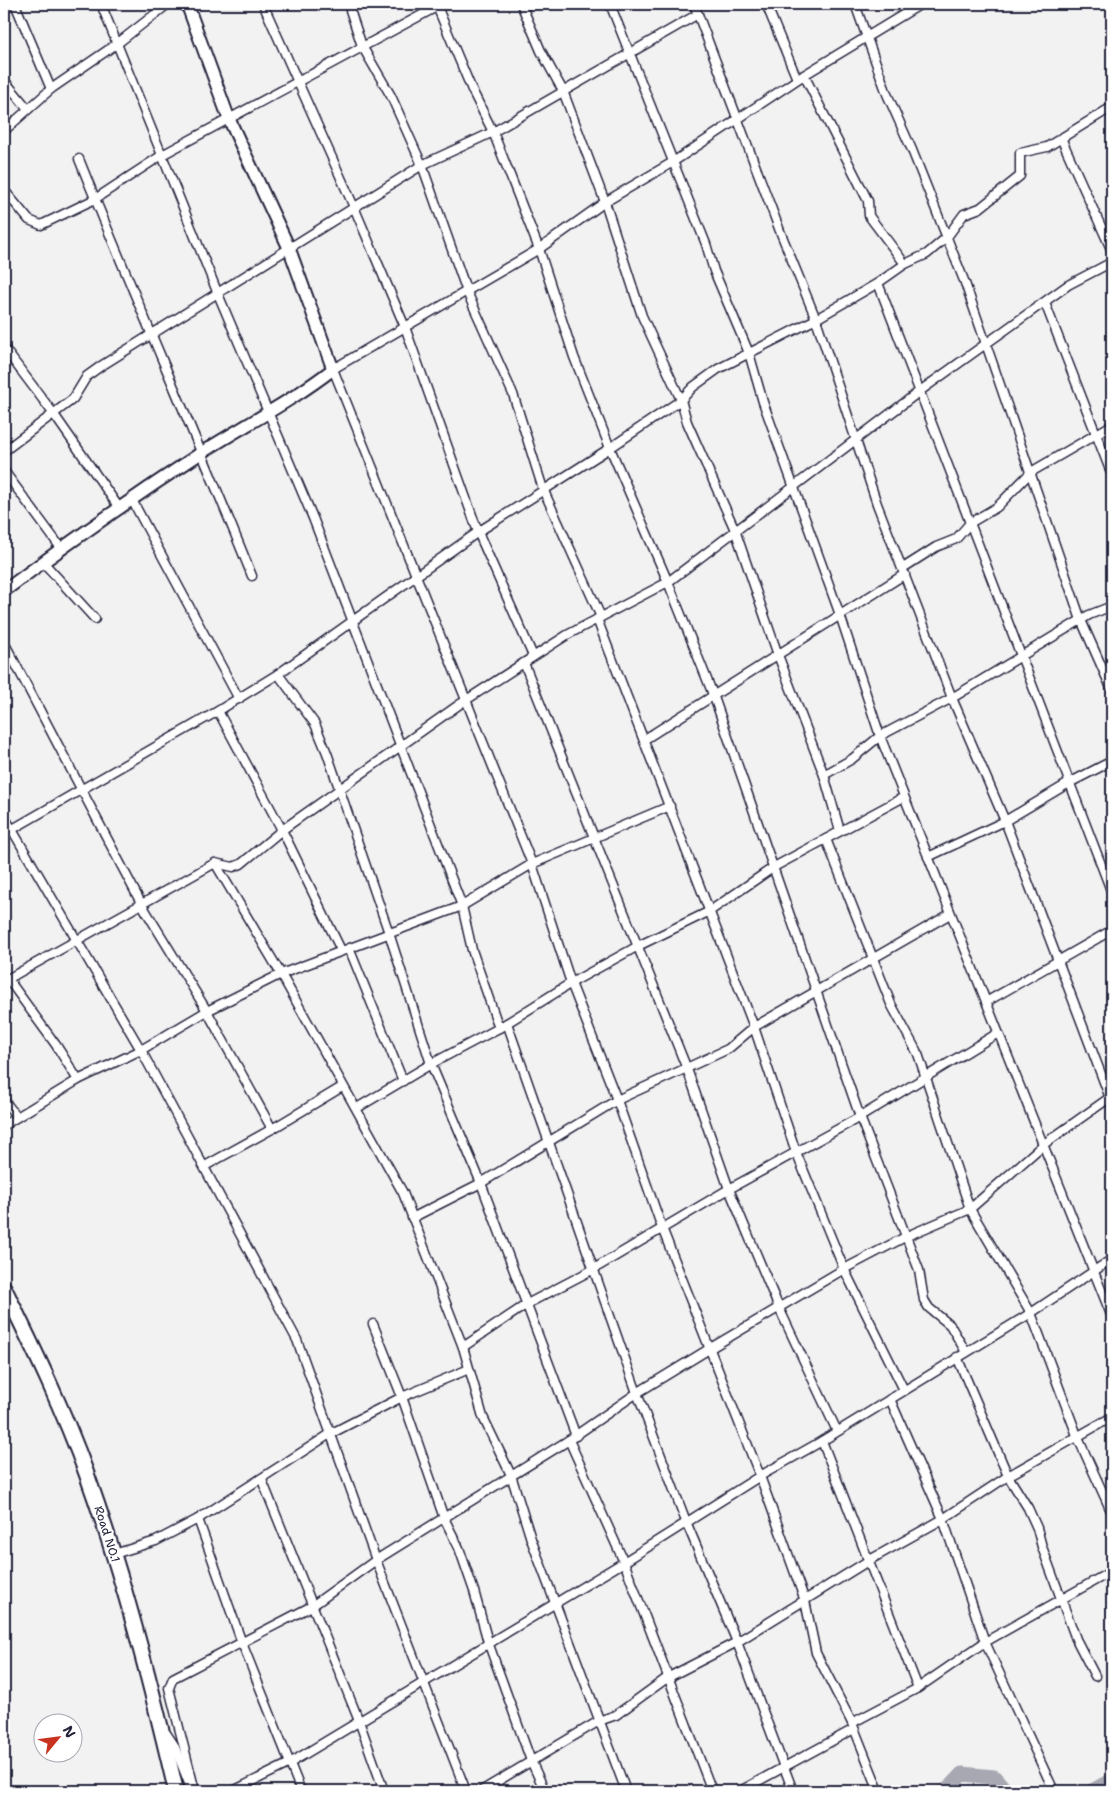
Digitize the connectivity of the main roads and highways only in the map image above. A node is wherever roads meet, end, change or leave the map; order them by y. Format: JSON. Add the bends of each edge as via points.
{"nodes":[{"id":1,"x":4,"y":1288,"type":"edge"},
{"id":2,"x":176,"y":1791,"type":"edge"}],
"edges":[{"from":1,"to":2,"type":"highway","name":"Road NO.1","via":[[44,1371],[86,1473],[114,1554]]}]}
